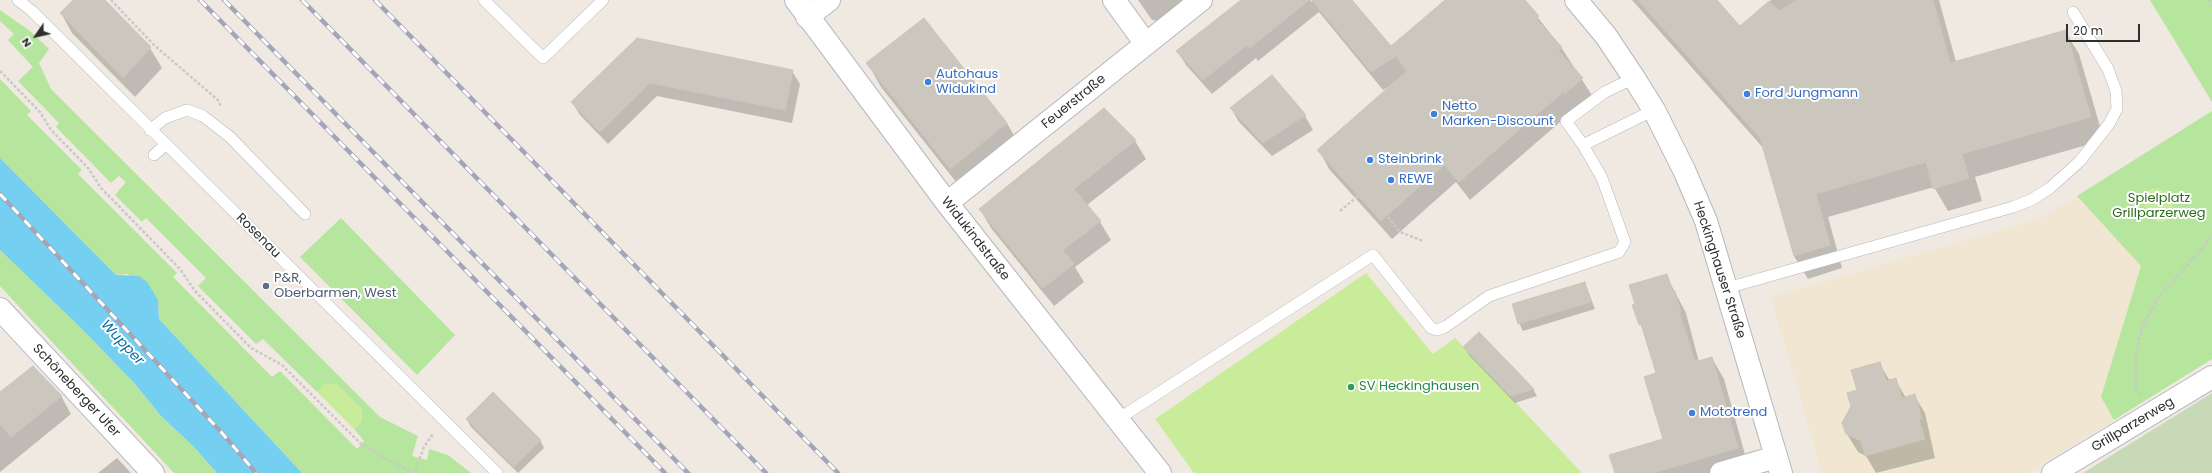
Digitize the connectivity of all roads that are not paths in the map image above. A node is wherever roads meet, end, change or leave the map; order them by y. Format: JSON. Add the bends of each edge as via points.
{"nodes":[{"id":1,"x":18,"y":0,"type":"edge"},
{"id":2,"x":484,"y":0,"type":"edge"},
{"id":3,"x":603,"y":0,"type":"edge"},
{"id":4,"x":829,"y":0,"type":"edge"},
{"id":5,"x":1114,"y":0,"type":"edge"},
{"id":6,"x":1201,"y":0,"type":"edge"},
{"id":7,"x":1576,"y":0,"type":"edge"},
{"id":8,"x":801,"y":9,"type":"edge"},
{"id":9,"x":2073,"y":12,"type":"dead end"},
{"id":10,"x":1146,"y":44,"type":"junction"},
{"id":11,"x":1634,"y":78,"type":"junction"},
{"id":12,"x":1654,"y":110,"type":"junction"},
{"id":13,"x":150,"y":130,"type":"junction"},
{"id":14,"x":1583,"y":144,"type":"junction"},
{"id":15,"x":165,"y":145,"type":"junction"},
{"id":16,"x":154,"y":155,"type":"dead end"},
{"id":17,"x":947,"y":203,"type":"junction"},
{"id":18,"x":305,"y":214,"type":"dead end"},
{"id":19,"x":1727,"y":288,"type":"junction"},
{"id":20,"x":0,"y":309,"type":"edge"},
{"id":21,"x":2212,"y":377,"type":"edge"},
{"id":22,"x":1118,"y":419,"type":"junction"},
{"id":23,"x":1778,"y":465,"type":"edge"},
{"id":24,"x":153,"y":473,"type":"edge"},
{"id":25,"x":497,"y":473,"type":"edge"},
{"id":26,"x":1160,"y":473,"type":"edge"},
{"id":27,"x":1721,"y":473,"type":"edge"},
{"id":28,"x":2053,"y":473,"type":"edge"}],
"edges":[{"from":1,"to":13,"type":"lane","name":"Rosenau"},
{"from":2,"to":3,"type":"lane","via":[[543,58]]},
{"from":4,"to":8,"type":"street"},
{"from":5,"to":10,"type":"street"},
{"from":6,"to":10,"type":"street","name":"Feuerstraße"},
{"from":7,"to":11,"type":"street","name":"Heckinghauser Straße","via":[[1606,36]]},
{"from":8,"to":17,"type":"street","name":"Widukindstraße"},
{"from":9,"to":19,"type":"lane","via":[[2108,69],[2116,91],[2117,109],[2109,124],[2080,161],[2050,188],[2013,207]]},
{"from":10,"to":17,"type":"street","name":"Feuerstraße"},
{"from":11,"to":12,"type":"street","name":"Heckinghauser Straße"},
{"from":11,"to":14,"type":"lane","via":[[1605,92],[1566,121]]},
{"from":12,"to":14,"type":"lane"},
{"from":12,"to":19,"type":"street","name":"Heckinghauser Straße","via":[[1706,221]]},
{"from":13,"to":15,"type":"lane","name":"Rosenau"},
{"from":13,"to":18,"type":"lane","via":[[165,118],[187,110],[203,116],[230,137]]},
{"from":14,"to":22,"type":"lane","via":[[1602,178],[1625,242],[1619,252],[1489,296],[1437,330],[1430,328],[1373,255]]},
{"from":15,"to":16,"type":"lane"},
{"from":15,"to":25,"type":"lane","name":"Rosenau"},
{"from":17,"to":22,"type":"street","name":"Widukindstraße"},
{"from":19,"to":23,"type":"street","name":"Heckinghauser Straße"},
{"from":20,"to":24,"type":"street","name":"Schöneberger Ufer"},
{"from":21,"to":28,"type":"street","name":"Grillparzerweg"},
{"from":22,"to":26,"type":"street","name":"Widukindstraße"},
{"from":23,"to":27,"type":"street"}]}
